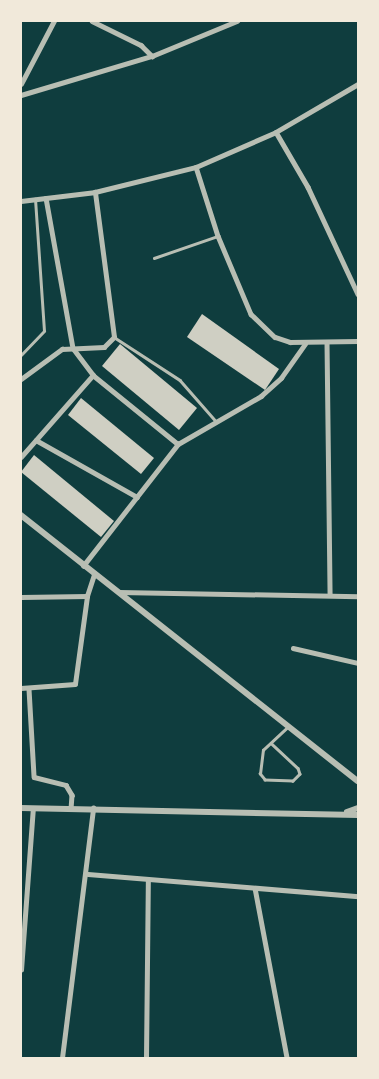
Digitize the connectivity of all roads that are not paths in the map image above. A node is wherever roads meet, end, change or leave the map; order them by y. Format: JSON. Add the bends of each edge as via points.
{"nodes":[{"id":1,"x":54,"y":21,"type":"edge"},
{"id":2,"x":92,"y":21,"type":"edge"},
{"id":3,"x":237,"y":21,"type":"edge"},
{"id":4,"x":152,"y":56,"type":"junction"},
{"id":5,"x":21,"y":84,"type":"edge"},
{"id":6,"x":358,"y":84,"type":"edge"},
{"id":7,"x":21,"y":96,"type":"edge"},
{"id":8,"x":276,"y":132,"type":"junction"},
{"id":9,"x":196,"y":167,"type":"junction"},
{"id":10,"x":95,"y":192,"type":"junction"},
{"id":11,"x":46,"y":198,"type":"junction"},
{"id":12,"x":35,"y":199,"type":"junction"},
{"id":13,"x":21,"y":201,"type":"edge"},
{"id":14,"x":218,"y":236,"type":"junction"},
{"id":15,"x":154,"y":258,"type":"dead end"},
{"id":16,"x":358,"y":294,"type":"edge"},
{"id":17,"x":114,"y":337,"type":"junction"},
{"id":18,"x":327,"y":342,"type":"junction"},
{"id":19,"x":358,"y":342,"type":"edge"},
{"id":20,"x":305,"y":344,"type":"junction"},
{"id":21,"x":74,"y":348,"type":"junction"},
{"id":22,"x":21,"y":355,"type":"edge"},
{"id":23,"x":93,"y":375,"type":"junction"},
{"id":24,"x":21,"y":379,"type":"edge"},
{"id":25,"x":215,"y":420,"type":"junction"},
{"id":26,"x":36,"y":440,"type":"junction"},
{"id":27,"x":178,"y":444,"type":"junction"},
{"id":28,"x":21,"y":457,"type":"edge"},
{"id":29,"x":136,"y":497,"type":"junction"},
{"id":30,"x":21,"y":515,"type":"edge"},
{"id":31,"x":83,"y":566,"type":"junction"},
{"id":32,"x":94,"y":575,"type":"junction"},
{"id":33,"x":115,"y":592,"type":"junction"},
{"id":34,"x":330,"y":595,"type":"junction"},
{"id":35,"x":87,"y":596,"type":"junction"},
{"id":36,"x":358,"y":596,"type":"edge"},
{"id":37,"x":21,"y":597,"type":"edge"},
{"id":38,"x":293,"y":648,"type":"dead end"},
{"id":39,"x":358,"y":663,"type":"edge"},
{"id":40,"x":21,"y":688,"type":"edge"},
{"id":41,"x":30,"y":689,"type":"junction"},
{"id":42,"x":288,"y":727,"type":"junction"},
{"id":43,"x":272,"y":744,"type":"junction"},
{"id":44,"x":356,"y":781,"type":"edge"},
{"id":45,"x":21,"y":808,"type":"edge"},
{"id":46,"x":33,"y":808,"type":"junction"},
{"id":47,"x":71,"y":808,"type":"junction"},
{"id":48,"x":94,"y":808,"type":"junction"},
{"id":49,"x":358,"y":808,"type":"edge"},
{"id":50,"x":336,"y":814,"type":"junction"},
{"id":51,"x":358,"y":815,"type":"edge"},
{"id":52,"x":88,"y":874,"type":"junction"},
{"id":53,"x":148,"y":880,"type":"junction"},
{"id":54,"x":255,"y":888,"type":"junction"},
{"id":55,"x":358,"y":896,"type":"edge"},
{"id":56,"x":21,"y":970,"type":"edge"},
{"id":57,"x":62,"y":1058,"type":"edge"},
{"id":58,"x":146,"y":1058,"type":"edge"},
{"id":59,"x":287,"y":1058,"type":"edge"}],
"edges":[{"from":1,"to":5,"type":"street"},
{"from":2,"to":4,"type":"street","via":[[141,45]]},
{"from":3,"to":4,"type":"street"},
{"from":4,"to":7,"type":"street"},
{"from":6,"to":8,"type":"street"},
{"from":8,"to":9,"type":"street"},
{"from":8,"to":16,"type":"street","via":[[308,187]]},
{"from":9,"to":10,"type":"street"},
{"from":9,"to":14,"type":"street"},
{"from":10,"to":11,"type":"street"},
{"from":10,"to":17,"type":"street"},
{"from":11,"to":12,"type":"street"},
{"from":11,"to":21,"type":"street"},
{"from":12,"to":13,"type":"street"},
{"from":12,"to":22,"type":"lane","via":[[44,331]]},
{"from":14,"to":15,"type":"lane"},
{"from":14,"to":20,"type":"street","via":[[251,314],[276,337]]},
{"from":17,"to":21,"type":"street","via":[[104,347]]},
{"from":17,"to":25,"type":"lane","via":[[180,380]]},
{"from":18,"to":19,"type":"street"},
{"from":18,"to":20,"type":"street"},
{"from":18,"to":34,"type":"street"},
{"from":20,"to":25,"type":"street","via":[[281,378],[261,396]]},
{"from":21,"to":23,"type":"street"},
{"from":21,"to":24,"type":"street","via":[[49,356]]},
{"from":23,"to":26,"type":"street"},
{"from":23,"to":27,"type":"street"},
{"from":25,"to":27,"type":"street"},
{"from":26,"to":28,"type":"street"},
{"from":26,"to":29,"type":"street"},
{"from":27,"to":29,"type":"street"},
{"from":29,"to":31,"type":"street"},
{"from":30,"to":31,"type":"street"},
{"from":31,"to":32,"type":"street"},
{"from":32,"to":33,"type":"street"},
{"from":32,"to":35,"type":"street"},
{"from":33,"to":34,"type":"street"},
{"from":33,"to":42,"type":"street"},
{"from":34,"to":36,"type":"street"},
{"from":35,"to":37,"type":"street"},
{"from":35,"to":41,"type":"street","via":[[75,684]]},
{"from":38,"to":39,"type":"street"},
{"from":40,"to":41,"type":"street"},
{"from":41,"to":47,"type":"street","via":[[34,778],[71,789]]},
{"from":42,"to":43,"type":"lane"},
{"from":42,"to":44,"type":"street"},
{"from":43,"to":43,"type":"lane","via":[[263,750],[261,778],[293,781],[300,774],[298,768]]},
{"from":45,"to":46,"type":"street"},
{"from":46,"to":47,"type":"street"},
{"from":46,"to":56,"type":"street"},
{"from":47,"to":48,"type":"street"},
{"from":48,"to":50,"type":"street"},
{"from":48,"to":52,"type":"street"},
{"from":49,"to":50,"type":"street"},
{"from":50,"to":51,"type":"street"},
{"from":52,"to":53,"type":"street"},
{"from":52,"to":57,"type":"street"},
{"from":53,"to":54,"type":"street"},
{"from":53,"to":58,"type":"street"},
{"from":54,"to":55,"type":"street"},
{"from":54,"to":59,"type":"street"}]}
